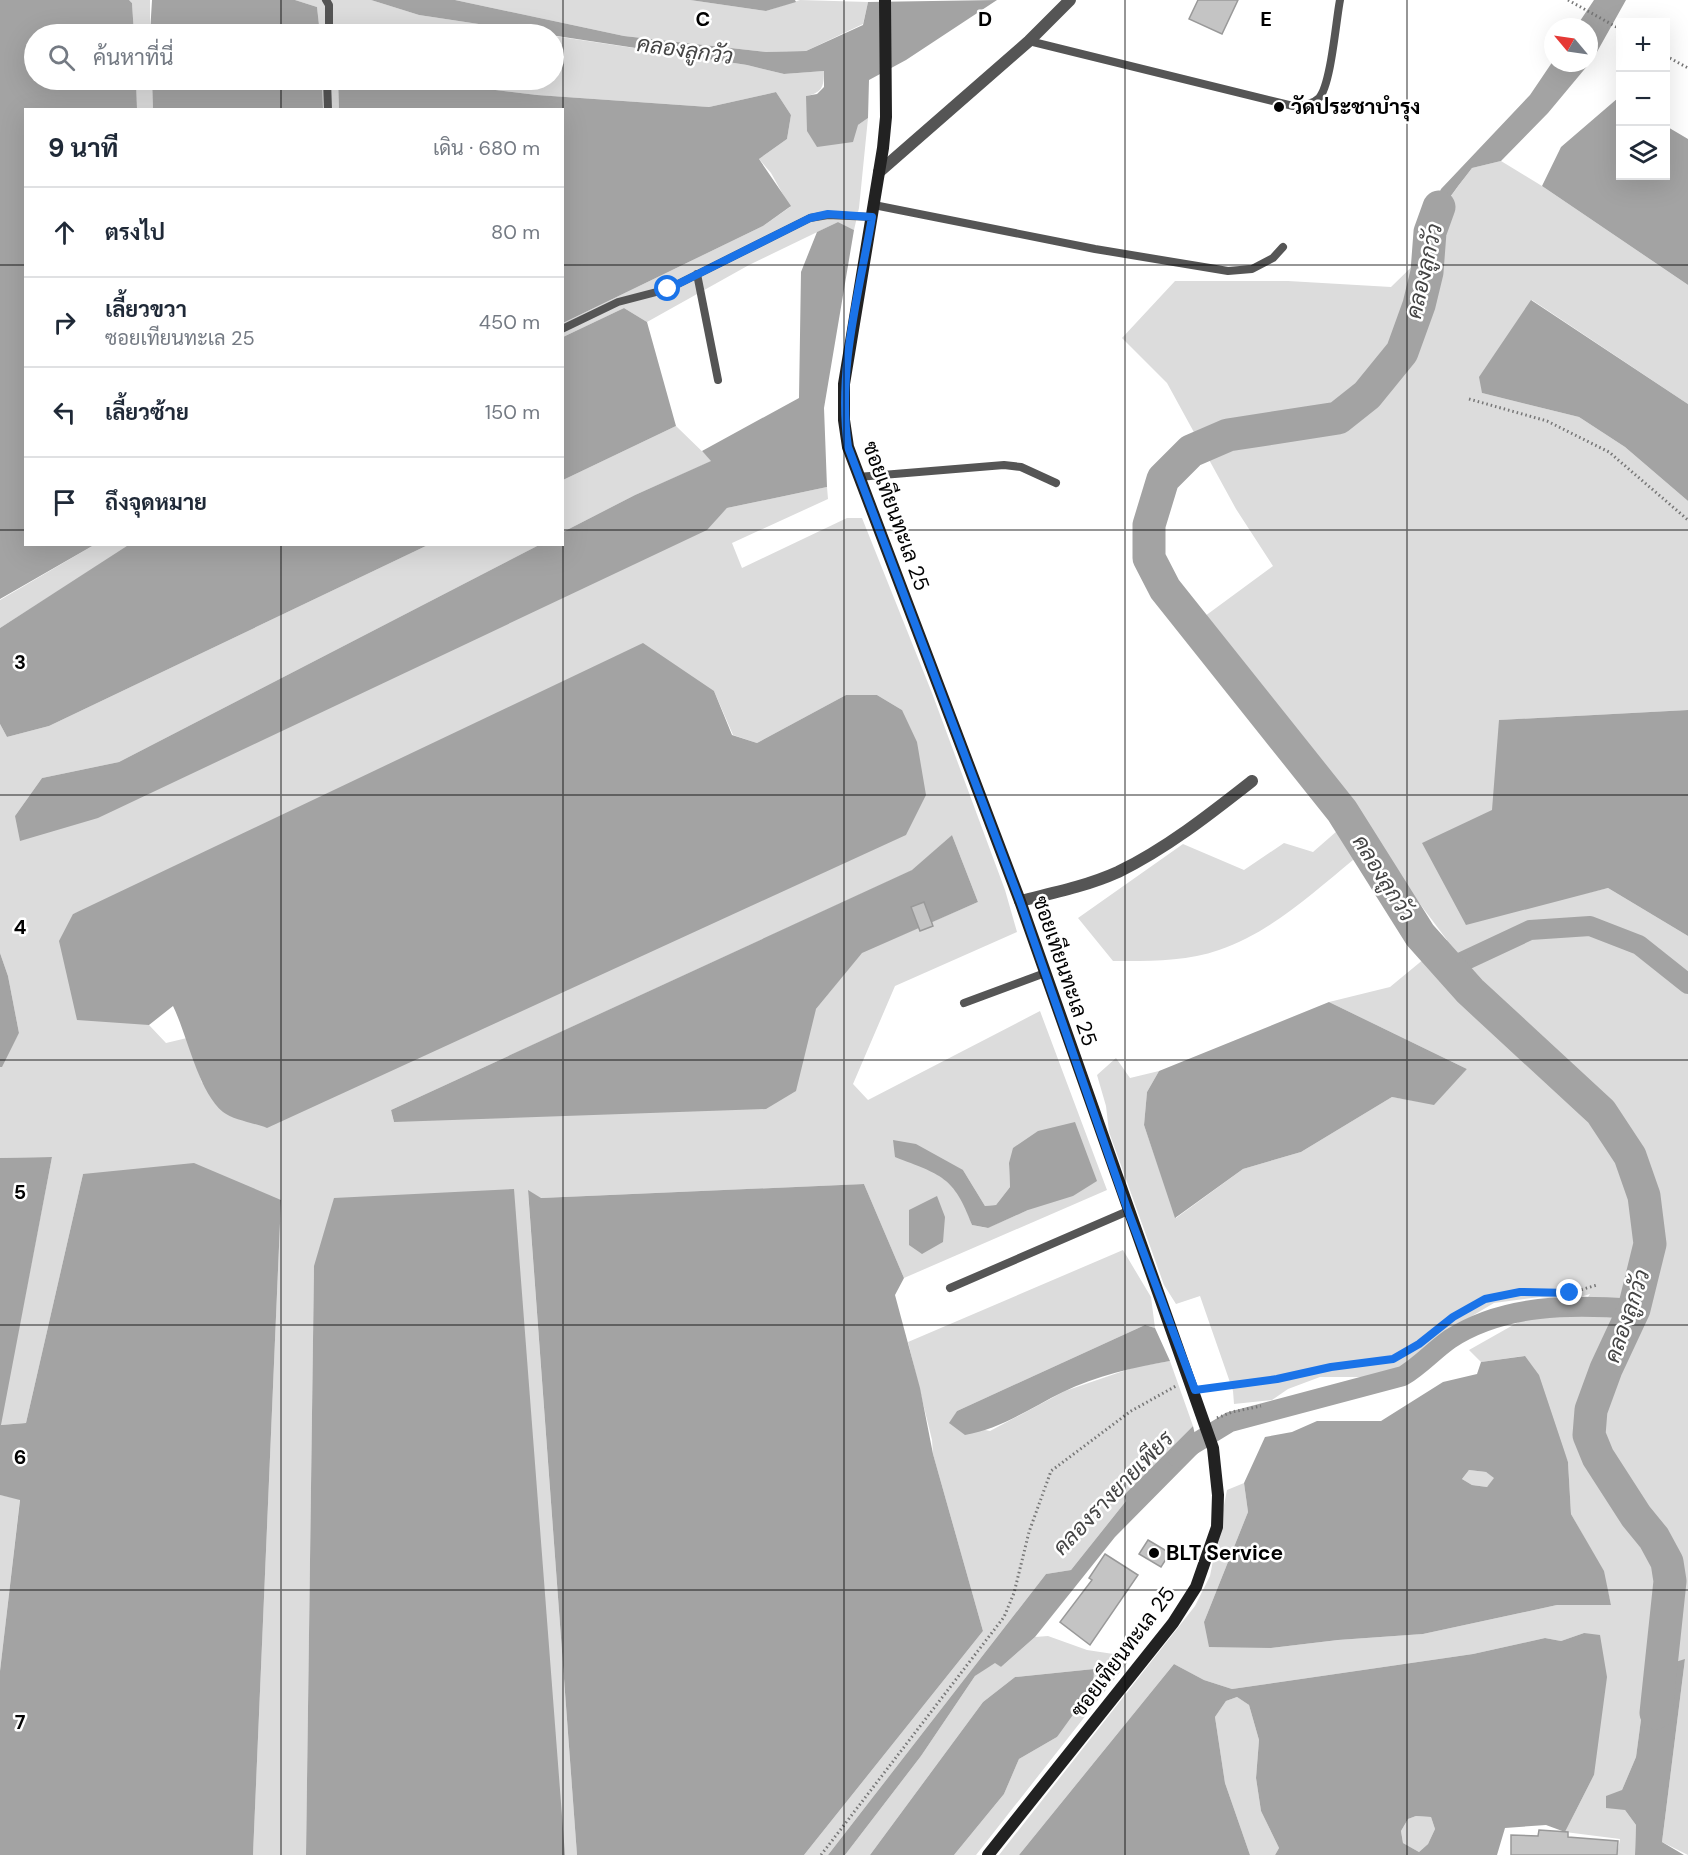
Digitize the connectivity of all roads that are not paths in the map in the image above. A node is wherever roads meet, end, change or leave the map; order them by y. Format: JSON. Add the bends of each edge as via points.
{"nodes":[{"id":1,"x":326,"y":0,"type":"edge"},
{"id":2,"x":885,"y":0,"type":"edge"},
{"id":3,"x":1070,"y":0,"type":"edge"},
{"id":4,"x":1340,"y":0,"type":"edge"},
{"id":5,"x":329,"y":24,"type":"edge"},
{"id":6,"x":1029,"y":41,"type":"junction"},
{"id":7,"x":327,"y":90,"type":"edge"},
{"id":8,"x":328,"y":108,"type":"edge"},
{"id":9,"x":879,"y":172,"type":"junction"},
{"id":10,"x":873,"y":211,"type":"junction"},
{"id":11,"x":1283,"y":247,"type":"dead end"},
{"id":12,"x":697,"y":274,"type":"junction"},
{"id":13,"x":564,"y":328,"type":"edge"},
{"id":14,"x":718,"y":380,"type":"dead end"},
{"id":15,"x":858,"y":477,"type":"junction"},
{"id":16,"x":1056,"y":483,"type":"dead end"},
{"id":17,"x":1252,"y":781,"type":"dead end"},
{"id":18,"x":1020,"y":901,"type":"junction"},
{"id":19,"x":1045,"y":973,"type":"junction"},
{"id":20,"x":963,"y":1003,"type":"dead end"},
{"id":21,"x":1128,"y":1211,"type":"junction"},
{"id":22,"x":950,"y":1288,"type":"dead end"},
{"id":23,"x":988,"y":1855,"type":"edge"}],
"edges":[{"from":1,"to":5,"type":"lane"},
{"from":2,"to":9,"type":"street","name":"ซอยเทียนทะเล 25","via":[[886,117]]},
{"from":3,"to":6,"type":"street"},
{"from":4,"to":6,"type":"lane","via":[[1326,83],[1320,97],[1308,105],[1293,106]]},
{"from":6,"to":9,"type":"street"},
{"from":7,"to":8,"type":"lane"},
{"from":9,"to":10,"type":"street","name":"ซอยเทียนทะเล 25"},
{"from":10,"to":11,"type":"lane","via":[[1228,271],[1251,269],[1273,258]]},
{"from":10,"to":12,"type":"lane","via":[[810,218]]},
{"from":10,"to":15,"type":"street","name":"ซอยเทียนทะเล 25","via":[[844,384],[847,438]]},
{"from":12,"to":13,"type":"lane","via":[[668,289],[618,302]]},
{"from":12,"to":14,"type":"lane"},
{"from":15,"to":16,"type":"lane","via":[[1004,465],[1021,467]]},
{"from":15,"to":18,"type":"street","name":"ซอยเทียนทะเล 25"},
{"from":17,"to":18,"type":"street","via":[[1195,826],[1119,871],[1089,884]]},
{"from":18,"to":19,"type":"street","name":"ซอยเทียนทะเล 25"},
{"from":19,"to":20,"type":"lane"},
{"from":19,"to":21,"type":"street","name":"ซอยเทียนทะเล 25"},
{"from":21,"to":22,"type":"lane"},
{"from":21,"to":23,"type":"street","name":"ซอยเทียนทะเล 25","via":[[1213,1448],[1218,1495],[1216,1527],[1196,1587],[1173,1623]]}]}
